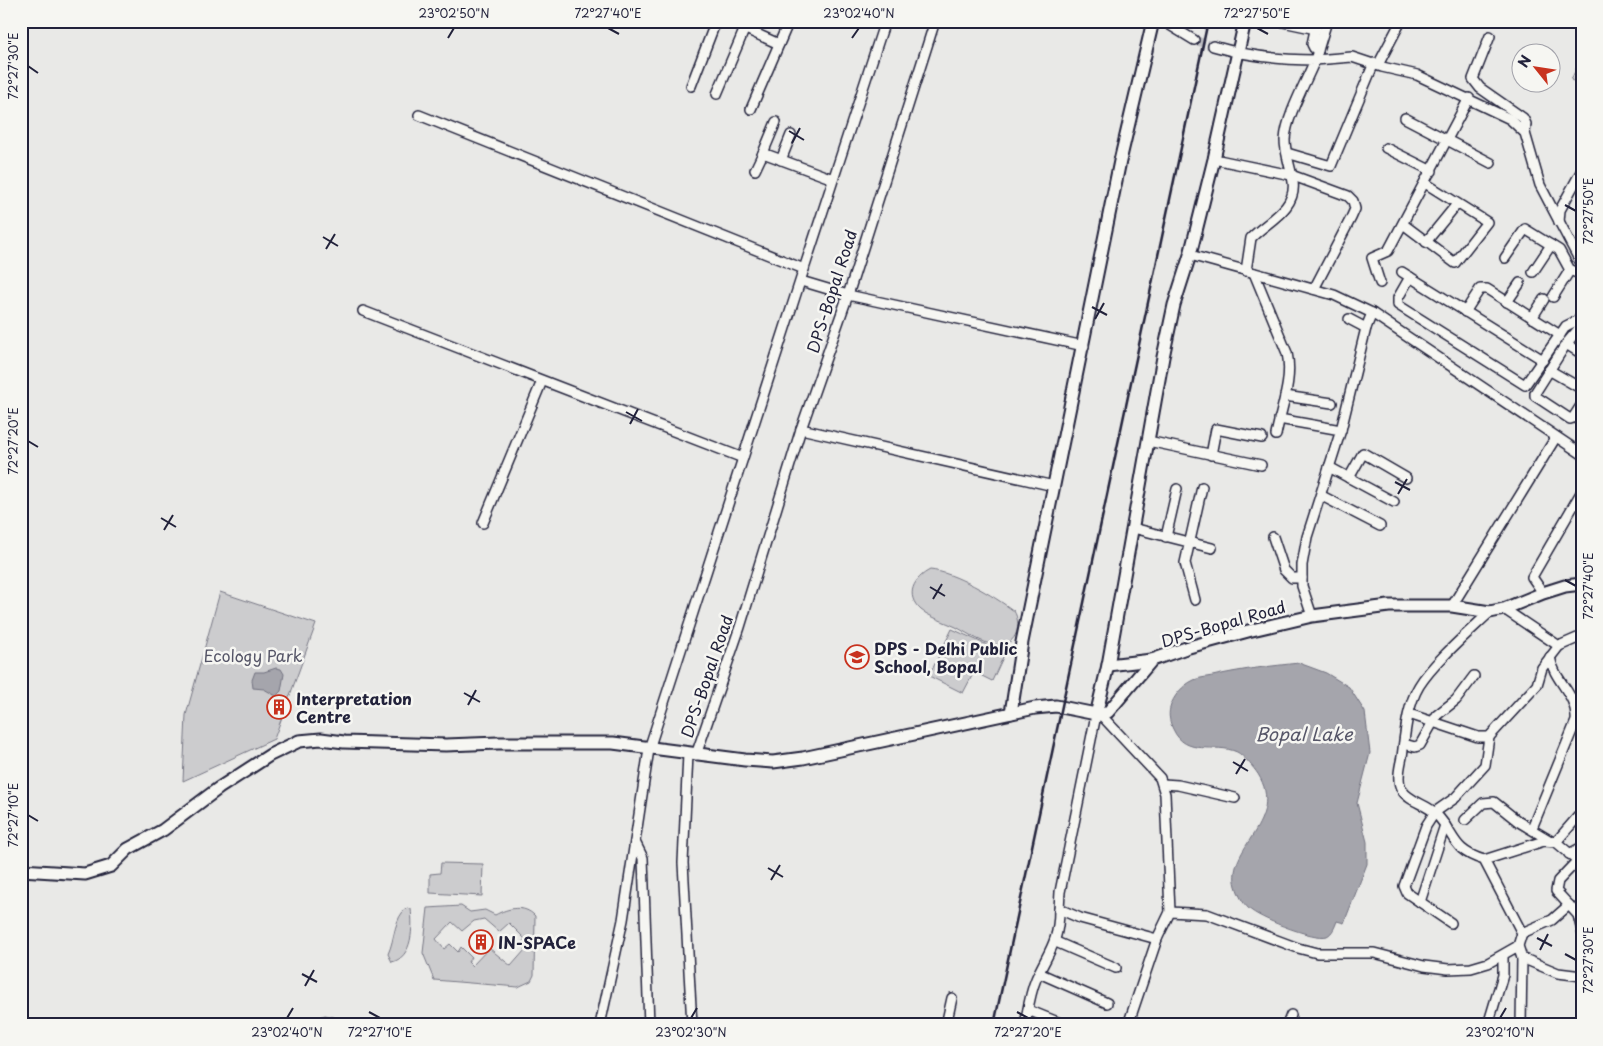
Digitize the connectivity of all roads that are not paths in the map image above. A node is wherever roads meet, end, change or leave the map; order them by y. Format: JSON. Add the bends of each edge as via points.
{"nodes":[{"id":1,"x":716,"y":21,"type":"edge"},
{"id":2,"x":728,"y":21,"type":"edge"},
{"id":3,"x":789,"y":21,"type":"edge"},
{"id":4,"x":885,"y":21,"type":"edge"},
{"id":5,"x":935,"y":21,"type":"edge"},
{"id":6,"x":1153,"y":21,"type":"edge"},
{"id":7,"x":1163,"y":21,"type":"edge"},
{"id":8,"x":1245,"y":21,"type":"edge"},
{"id":9,"x":1278,"y":21,"type":"edge"},
{"id":10,"x":1326,"y":21,"type":"edge"},
{"id":11,"x":1401,"y":21,"type":"edge"},
{"id":12,"x":746,"y":25,"type":"edge"},
{"id":13,"x":1316,"y":25,"type":"edge"},
{"id":14,"x":1490,"y":36,"type":"dead end"},
{"id":15,"x":1194,"y":40,"type":"tunnel mouth"},
{"id":16,"x":779,"y":44,"type":"junction"},
{"id":17,"x":1213,"y":46,"type":"tunnel mouth"},
{"id":18,"x":1318,"y":50,"type":"junction"},
{"id":19,"x":1239,"y":53,"type":"junction"},
{"id":20,"x":1315,"y":60,"type":"junction"},
{"id":21,"x":1376,"y":64,"type":"junction"},
{"id":22,"x":691,"y":86,"type":"dead end"},
{"id":23,"x":717,"y":94,"type":"dead end"},
{"id":24,"x":1469,"y":98,"type":"junction"},
{"id":25,"x":751,"y":108,"type":"dead end"},
{"id":26,"x":419,"y":115,"type":"dead end"},
{"id":27,"x":1405,"y":118,"type":"dead end"},
{"id":28,"x":776,"y":122,"type":"dead end"},
{"id":29,"x":1525,"y":133,"type":"junction"},
{"id":30,"x":791,"y":134,"type":"dead end"},
{"id":31,"x":1448,"y":140,"type":"junction"},
{"id":32,"x":1386,"y":148,"type":"dead end"},
{"id":33,"x":762,"y":153,"type":"junction"},
{"id":34,"x":1286,"y":153,"type":"junction"},
{"id":35,"x":1214,"y":159,"type":"junction"},
{"id":36,"x":781,"y":160,"type":"junction"},
{"id":37,"x":1491,"y":163,"type":"dead end"},
{"id":38,"x":755,"y":170,"type":"dead end"},
{"id":39,"x":1582,"y":170,"type":"edge"},
{"id":40,"x":1432,"y":171,"type":"junction"},
{"id":41,"x":1291,"y":175,"type":"junction"},
{"id":42,"x":833,"y":180,"type":"junction"},
{"id":43,"x":1425,"y":184,"type":"junction"},
{"id":44,"x":1457,"y":204,"type":"junction"},
{"id":45,"x":1560,"y":222,"type":"junction"},
{"id":46,"x":1403,"y":224,"type":"junction"},
{"id":47,"x":1426,"y":242,"type":"junction"},
{"id":48,"x":1551,"y":245,"type":"junction"},
{"id":49,"x":1190,"y":255,"type":"junction"},
{"id":50,"x":1505,"y":258,"type":"dead end"},
{"id":51,"x":1582,"y":265,"type":"edge"},
{"id":52,"x":804,"y":269,"type":"junction"},
{"id":53,"x":1570,"y":270,"type":"junction"},
{"id":54,"x":1250,"y":272,"type":"junction"},
{"id":55,"x":1533,"y":272,"type":"dead end"},
{"id":56,"x":1582,"y":275,"type":"edge"},
{"id":57,"x":800,"y":281,"type":"junction"},
{"id":58,"x":1520,"y":283,"type":"dead end"},
{"id":59,"x":1380,"y":284,"type":"dead end"},
{"id":60,"x":1314,"y":289,"type":"junction"},
{"id":61,"x":848,"y":294,"type":"junction"},
{"id":62,"x":1507,"y":302,"type":"junction"},
{"id":63,"x":364,"y":311,"type":"dead end"},
{"id":64,"x":1465,"y":312,"type":"junction"},
{"id":65,"x":1372,"y":313,"type":"junction"},
{"id":66,"x":1532,"y":318,"type":"junction"},
{"id":67,"x":1582,"y":318,"type":"edge"},
{"id":68,"x":1349,"y":319,"type":"dead end"},
{"id":69,"x":1582,"y":325,"type":"edge"},
{"id":70,"x":1366,"y":328,"type":"junction"},
{"id":71,"x":1560,"y":335,"type":"junction"},
{"id":72,"x":1566,"y":344,"type":"junction"},
{"id":73,"x":1084,"y":346,"type":"junction"},
{"id":74,"x":1582,"y":354,"type":"edge"},
{"id":75,"x":1543,"y":360,"type":"junction"},
{"id":76,"x":1549,"y":370,"type":"junction"},
{"id":77,"x":542,"y":381,"type":"junction"},
{"id":78,"x":1582,"y":389,"type":"edge"},
{"id":79,"x":1285,"y":396,"type":"junction"},
{"id":80,"x":1332,"y":403,"type":"dead end"},
{"id":81,"x":1582,"y":404,"type":"edge"},
{"id":82,"x":1279,"y":420,"type":"junction"},
{"id":83,"x":802,"y":428,"type":"junction"},
{"id":84,"x":1341,"y":430,"type":"junction"},
{"id":85,"x":1276,"y":435,"type":"dead end"},
{"id":86,"x":1556,"y":437,"type":"junction"},
{"id":87,"x":1262,"y":438,"type":"dead end"},
{"id":88,"x":1148,"y":441,"type":"junction"},
{"id":89,"x":1582,"y":454,"type":"edge"},
{"id":90,"x":1211,"y":455,"type":"junction"},
{"id":91,"x":742,"y":458,"type":"junction"},
{"id":92,"x":1261,"y":465,"type":"dead end"},
{"id":93,"x":1329,"y":467,"type":"junction"},
{"id":94,"x":1349,"y":478,"type":"junction"},
{"id":95,"x":1406,"y":478,"type":"dead end"},
{"id":96,"x":1054,"y":486,"type":"junction"},
{"id":97,"x":1202,"y":487,"type":"dead end"},
{"id":98,"x":1177,"y":489,"type":"dead end"},
{"id":99,"x":1582,"y":491,"type":"edge"},
{"id":100,"x":1322,"y":496,"type":"junction"},
{"id":101,"x":1394,"y":502,"type":"dead end"},
{"id":102,"x":483,"y":523,"type":"dead end"},
{"id":103,"x":1380,"y":526,"type":"dead end"},
{"id":104,"x":1133,"y":528,"type":"junction"},
{"id":105,"x":1166,"y":537,"type":"junction"},
{"id":106,"x":1273,"y":537,"type":"dead end"},
{"id":107,"x":1189,"y":542,"type":"junction"},
{"id":108,"x":1212,"y":548,"type":"dead end"},
{"id":109,"x":1302,"y":578,"type":"junction"},
{"id":110,"x":1582,"y":584,"type":"edge"},
{"id":111,"x":1543,"y":592,"type":"junction"},
{"id":112,"x":1195,"y":600,"type":"dead end"},
{"id":113,"x":1452,"y":606,"type":"junction"},
{"id":114,"x":1504,"y":609,"type":"junction"},
{"id":115,"x":1490,"y":612,"type":"junction"},
{"id":116,"x":1312,"y":616,"type":"junction"},
{"id":117,"x":1582,"y":636,"type":"edge"},
{"id":118,"x":1559,"y":646,"type":"junction"},
{"id":119,"x":1550,"y":657,"type":"junction"},
{"id":120,"x":1152,"y":660,"type":"junction"},
{"id":121,"x":1108,"y":665,"type":"junction"},
{"id":122,"x":1474,"y":676,"type":"dead end"},
{"id":123,"x":1011,"y":713,"type":"junction"},
{"id":124,"x":1409,"y":714,"type":"junction"},
{"id":125,"x":1099,"y":715,"type":"junction"},
{"id":126,"x":1432,"y":722,"type":"junction"},
{"id":127,"x":1489,"y":736,"type":"junction"},
{"id":128,"x":1404,"y":744,"type":"junction"},
{"id":129,"x":649,"y":749,"type":"junction"},
{"id":130,"x":688,"y":754,"type":"junction"},
{"id":131,"x":1163,"y":784,"type":"junction"},
{"id":132,"x":1235,"y":798,"type":"dead end"},
{"id":133,"x":1434,"y":812,"type":"junction"},
{"id":134,"x":1582,"y":812,"type":"edge"},
{"id":135,"x":1465,"y":820,"type":"dead end"},
{"id":136,"x":1445,"y":825,"type":"junction"},
{"id":137,"x":1532,"y":828,"type":"junction"},
{"id":138,"x":1554,"y":841,"type":"junction"},
{"id":139,"x":635,"y":842,"type":"junction"},
{"id":140,"x":1582,"y":846,"type":"edge"},
{"id":141,"x":1569,"y":854,"type":"junction"},
{"id":142,"x":1484,"y":860,"type":"junction"},
{"id":143,"x":1579,"y":862,"type":"edge"},
{"id":144,"x":22,"y":871,"type":"edge"},
{"id":145,"x":1420,"y":902,"type":"junction"},
{"id":146,"x":1569,"y":905,"type":"junction"},
{"id":147,"x":1059,"y":908,"type":"junction"},
{"id":148,"x":1170,"y":912,"type":"junction"},
{"id":149,"x":1451,"y":923,"type":"dead end"},
{"id":150,"x":1582,"y":931,"type":"edge"},
{"id":151,"x":1522,"y":933,"type":"junction"},
{"id":152,"x":1157,"y":939,"type":"junction"},
{"id":153,"x":1056,"y":942,"type":"junction"},
{"id":154,"x":1518,"y":946,"type":"junction"},
{"id":155,"x":1503,"y":956,"type":"junction"},
{"id":156,"x":1522,"y":958,"type":"junction"},
{"id":157,"x":1116,"y":968,"type":"dead end"},
{"id":158,"x":1039,"y":973,"type":"junction"},
{"id":159,"x":1582,"y":976,"type":"edge"},
{"id":160,"x":952,"y":998,"type":"dead end"},
{"id":161,"x":1107,"y":1003,"type":"dead end"},
{"id":162,"x":1028,"y":1010,"type":"junction"},
{"id":163,"x":1291,"y":1015,"type":"dead end"},
{"id":164,"x":600,"y":1025,"type":"edge"},
{"id":165,"x":649,"y":1025,"type":"edge"},
{"id":166,"x":692,"y":1025,"type":"edge"},
{"id":167,"x":946,"y":1025,"type":"edge"},
{"id":168,"x":1025,"y":1025,"type":"edge"},
{"id":169,"x":1065,"y":1025,"type":"edge"},
{"id":170,"x":1128,"y":1025,"type":"edge"},
{"id":171,"x":1288,"y":1025,"type":"edge"},
{"id":172,"x":1488,"y":1025,"type":"edge"},
{"id":173,"x":1521,"y":1025,"type":"edge"}],
"edges":[{"from":1,"to":22,"type":"street"},
{"from":2,"to":12,"type":"street"},
{"from":3,"to":16,"type":"street"},
{"from":4,"to":42,"type":"street"},
{"from":5,"to":61,"type":"street","name":"DPS-Bopal Road"},
{"from":6,"to":73,"type":"street","via":[[1120,161]]},
{"from":7,"to":15,"type":"street"},
{"from":8,"to":19,"type":"street"},
{"from":9,"to":13,"type":"street"},
{"from":10,"to":18,"type":"street"},
{"from":11,"to":21,"type":"street"},
{"from":12,"to":16,"type":"street"},
{"from":12,"to":23,"type":"street"},
{"from":13,"to":18,"type":"street","via":[[1312,46]]},
{"from":14,"to":29,"type":"street","via":[[1472,79],[1523,118]]},
{"from":16,"to":25,"type":"street"},
{"from":17,"to":19,"type":"street"},
{"from":18,"to":20,"type":"street"},
{"from":19,"to":20,"type":"street","via":[[1281,60]]},
{"from":19,"to":35,"type":"street"},
{"from":20,"to":21,"type":"street","via":[[1352,57]]},
{"from":20,"to":34,"type":"street","via":[[1288,125]]},
{"from":21,"to":24,"type":"street","via":[[1416,75]]},
{"from":21,"to":34,"type":"street","via":[[1331,166]]},
{"from":24,"to":29,"type":"street","via":[[1510,119]]},
{"from":24,"to":31,"type":"street"},
{"from":26,"to":52,"type":"street"},
{"from":27,"to":31,"type":"street"},
{"from":28,"to":33,"type":"street"},
{"from":29,"to":45,"type":"street","via":[[1540,184]]},
{"from":30,"to":36,"type":"street"},
{"from":31,"to":37,"type":"street"},
{"from":31,"to":40,"type":"street"},
{"from":32,"to":40,"type":"street"},
{"from":33,"to":36,"type":"street"},
{"from":33,"to":38,"type":"street"},
{"from":34,"to":41,"type":"street"},
{"from":35,"to":41,"type":"street"},
{"from":35,"to":49,"type":"street"},
{"from":36,"to":42,"type":"street"},
{"from":39,"to":45,"type":"street","via":[[1560,210]]},
{"from":40,"to":43,"type":"street"},
{"from":41,"to":54,"type":"street","via":[[1294,187],[1286,205],[1251,238]]},
{"from":41,"to":60,"type":"street","via":[[1348,196],[1355,209]]},
{"from":42,"to":52,"type":"street"},
{"from":43,"to":44,"type":"street"},
{"from":43,"to":46,"type":"street"},
{"from":44,"to":47,"type":"street"},
{"from":44,"to":47,"type":"street","via":[[1487,222],[1454,263]]},
{"from":45,"to":51,"type":"street"},
{"from":46,"to":47,"type":"street"},
{"from":46,"to":59,"type":"street","via":[[1388,251],[1372,258]]},
{"from":48,"to":50,"type":"street","via":[[1525,229]]},
{"from":48,"to":53,"type":"street","via":[[1559,250]]},
{"from":48,"to":55,"type":"street"},
{"from":49,"to":54,"type":"street"},
{"from":49,"to":88,"type":"street","via":[[1168,331]]},
{"from":52,"to":57,"type":"street"},
{"from":53,"to":56,"type":"street"},
{"from":53,"to":66,"type":"street"},
{"from":54,"to":60,"type":"street"},
{"from":54,"to":79,"type":"street","via":[[1288,359],[1289,379]]},
{"from":57,"to":61,"type":"street"},
{"from":57,"to":91,"type":"street"},
{"from":58,"to":62,"type":"street"},
{"from":60,"to":65,"type":"street"},
{"from":61,"to":73,"type":"street"},
{"from":61,"to":83,"type":"street","name":"DPS-Bopal Road"},
{"from":62,"to":64,"type":"street","via":[[1483,288]]},
{"from":62,"to":66,"type":"street"},
{"from":63,"to":77,"type":"street"},
{"from":64,"to":75,"type":"street"},
{"from":64,"to":75,"type":"street","via":[[1406,274],[1398,305],[1524,385]]},
{"from":65,"to":70,"type":"street"},
{"from":65,"to":86,"type":"street"},
{"from":66,"to":71,"type":"street"},
{"from":67,"to":71,"type":"street","via":[[1569,324]]},
{"from":68,"to":70,"type":"street"},
{"from":69,"to":72,"type":"street"},
{"from":70,"to":84,"type":"street"},
{"from":71,"to":75,"type":"street"},
{"from":72,"to":74,"type":"street"},
{"from":72,"to":76,"type":"street"},
{"from":73,"to":96,"type":"street"},
{"from":76,"to":78,"type":"street"},
{"from":76,"to":81,"type":"street","via":[[1535,396],[1570,419]]},
{"from":77,"to":91,"type":"street"},
{"from":77,"to":102,"type":"street"},
{"from":79,"to":80,"type":"street"},
{"from":79,"to":82,"type":"street"},
{"from":82,"to":84,"type":"street"},
{"from":82,"to":85,"type":"street"},
{"from":83,"to":96,"type":"street"},
{"from":83,"to":130,"type":"street","name":"DPS-Bopal Road","via":[[740,627]]},
{"from":84,"to":93,"type":"street"},
{"from":86,"to":89,"type":"street"},
{"from":86,"to":113,"type":"street"},
{"from":87,"to":90,"type":"street","via":[[1216,429]]},
{"from":88,"to":90,"type":"street"},
{"from":88,"to":104,"type":"street"},
{"from":90,"to":92,"type":"street"},
{"from":91,"to":129,"type":"street"},
{"from":93,"to":94,"type":"street"},
{"from":93,"to":100,"type":"street"},
{"from":94,"to":95,"type":"street","via":[[1363,453]]},
{"from":94,"to":101,"type":"street"},
{"from":96,"to":123,"type":"street"},
{"from":97,"to":107,"type":"street"},
{"from":98,"to":105,"type":"street"},
{"from":99,"to":111,"type":"street","via":[[1532,577]]},
{"from":100,"to":103,"type":"street"},
{"from":100,"to":109,"type":"street","via":[[1307,537]]},
{"from":104,"to":105,"type":"street"},
{"from":104,"to":121,"type":"street"},
{"from":105,"to":107,"type":"street"},
{"from":106,"to":109,"type":"street","via":[[1284,570],[1292,578]]},
{"from":107,"to":108,"type":"street"},
{"from":107,"to":112,"type":"street","via":[[1185,563]]},
{"from":109,"to":116,"type":"street"},
{"from":110,"to":111,"type":"street"},
{"from":111,"to":114,"type":"street"},
{"from":113,"to":115,"type":"street","name":"DPS-Bopal Road"},
{"from":113,"to":116,"type":"street","name":"DPS-Bopal Road","via":[[1389,606]]},
{"from":114,"to":115,"type":"street"},
{"from":114,"to":118,"type":"street"},
{"from":115,"to":124,"type":"street","via":[[1419,686]]},
{"from":116,"to":120,"type":"street","name":"DPS-Bopal Road","via":[[1189,647]]},
{"from":117,"to":118,"type":"street"},
{"from":118,"to":119,"type":"street"},
{"from":119,"to":127,"type":"street","via":[[1542,668],[1537,685]]},
{"from":119,"to":137,"type":"street","via":[[1555,675],[1575,702],[1576,721]]},
{"from":120,"to":121,"type":"street"},
{"from":120,"to":125,"type":"street","name":"DPS-Bopal Road","via":[[1108,712]]},
{"from":121,"to":125,"type":"street"},
{"from":122,"to":126,"type":"street","via":[[1456,700]]},
{"from":123,"to":125,"type":"street","name":"DPS-Bopal Road","via":[[1056,706]]},
{"from":123,"to":130,"type":"street","name":"DPS-Bopal Road","via":[[773,762]]},
{"from":124,"to":126,"type":"street"},
{"from":124,"to":128,"type":"street"},
{"from":125,"to":131,"type":"street"},
{"from":125,"to":147,"type":"street"},
{"from":126,"to":127,"type":"street","via":[[1478,737]]},
{"from":126,"to":128,"type":"street","via":[[1418,747]]},
{"from":127,"to":133,"type":"street","via":[[1484,765],[1455,798]]},
{"from":128,"to":133,"type":"street","via":[[1399,778],[1401,790]]},
{"from":129,"to":130,"type":"street"},
{"from":129,"to":139,"type":"street"},
{"from":129,"to":144,"type":"street","via":[[613,743],[446,745],[320,739],[299,741],[226,782],[163,830],[128,849],[110,866],[85,874]]},
{"from":130,"to":166,"type":"street","via":[[683,864]]},
{"from":131,"to":132,"type":"street"},
{"from":131,"to":148,"type":"street"},
{"from":133,"to":136,"type":"street"},
{"from":133,"to":145,"type":"street","via":[[1423,832],[1404,886],[1404,890]]},
{"from":134,"to":138,"type":"street"},
{"from":135,"to":137,"type":"street","via":[[1484,803],[1494,802]]},
{"from":136,"to":142,"type":"street","via":[[1457,846]]},
{"from":136,"to":145,"type":"street"},
{"from":137,"to":138,"type":"street"},
{"from":138,"to":141,"type":"street"},
{"from":138,"to":142,"type":"street","via":[[1544,841]]},
{"from":139,"to":164,"type":"street","via":[[623,920]]},
{"from":139,"to":165,"type":"street","via":[[643,858]]},
{"from":140,"to":141,"type":"street"},
{"from":141,"to":143,"type":"street"},
{"from":142,"to":151,"type":"street"},
{"from":143,"to":146,"type":"street","via":[[1558,881],[1556,891]]},
{"from":145,"to":149,"type":"street"},
{"from":146,"to":150,"type":"street","via":[[1578,915]]},
{"from":146,"to":151,"type":"street","via":[[1552,920]]},
{"from":147,"to":152,"type":"street","via":[[1080,918]]},
{"from":147,"to":153,"type":"street"},
{"from":148,"to":152,"type":"street"},
{"from":148,"to":155,"type":"street","via":[[1207,914],[1317,953],[1374,953],[1448,969],[1471,968]]},
{"from":151,"to":154,"type":"street"},
{"from":152,"to":170,"type":"street"},
{"from":153,"to":157,"type":"street"},
{"from":153,"to":158,"type":"street"},
{"from":154,"to":155,"type":"street"},
{"from":154,"to":156,"type":"street"},
{"from":155,"to":172,"type":"street","via":[[1503,975]]},
{"from":156,"to":159,"type":"street","via":[[1558,973]]},
{"from":156,"to":173,"type":"street"},
{"from":158,"to":161,"type":"street"},
{"from":158,"to":162,"type":"street"},
{"from":160,"to":167,"type":"street"},
{"from":162,"to":168,"type":"street"},
{"from":162,"to":169,"type":"street"},
{"from":163,"to":171,"type":"street"}]}
